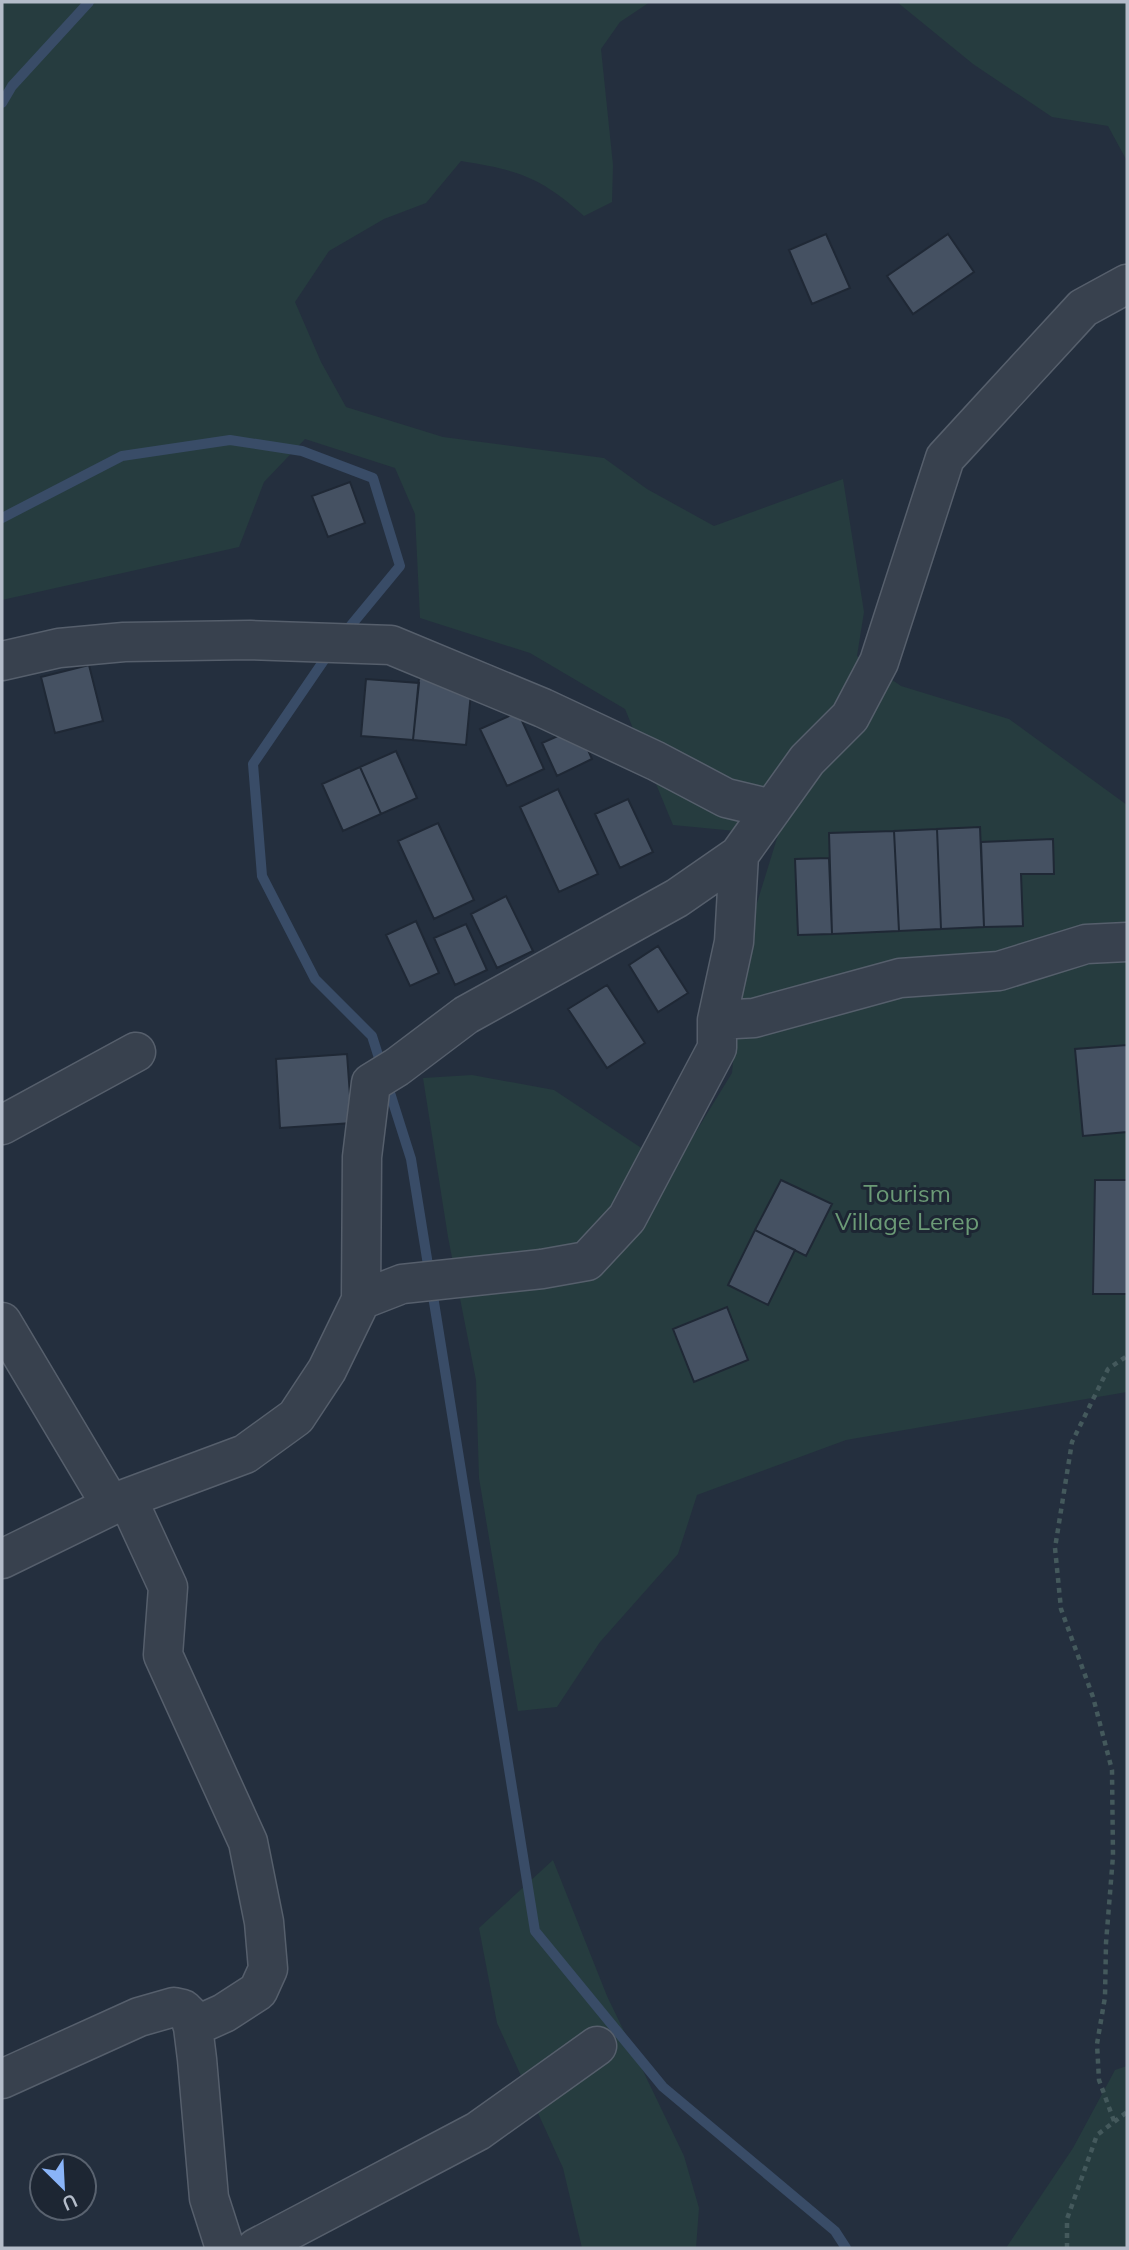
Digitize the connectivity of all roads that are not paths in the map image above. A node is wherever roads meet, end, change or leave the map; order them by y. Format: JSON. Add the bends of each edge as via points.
{"nodes":[{"id":1,"x":1127,"y":284,"type":"edge"},
{"id":2,"x":2,"y":661,"type":"edge"},
{"id":3,"x":772,"y":809,"type":"junction"},
{"id":4,"x":739,"y":855,"type":"junction"},
{"id":5,"x":1127,"y":942,"type":"edge"},
{"id":6,"x":717,"y":1020,"type":"junction"},
{"id":7,"x":136,"y":1052,"type":"dead end"},
{"id":8,"x":2,"y":1125,"type":"edge"},
{"id":9,"x":360,"y":1300,"type":"junction"},
{"id":10,"x":2,"y":1322,"type":"edge"},
{"id":11,"x":119,"y":1501,"type":"junction"},
{"id":12,"x":2,"y":1559,"type":"edge"},
{"id":13,"x":193,"y":2027,"type":"junction"},
{"id":14,"x":597,"y":2046,"type":"dead end"},
{"id":15,"x":2,"y":2079,"type":"edge"},
{"id":16,"x":225,"y":2248,"type":"edge"},
{"id":17,"x":256,"y":2248,"type":"edge"}],
"edges":[{"from":1,"to":3,"type":"street","via":[[1083,308],[945,458],[879,662],[850,717],[807,760]]},
{"from":2,"to":3,"type":"street","via":[[60,648],[124,642],[391,645],[543,708],[726,798]]},
{"from":3,"to":4,"type":"street"},
{"from":4,"to":6,"type":"street","via":[[734,942]]},
{"from":4,"to":9,"type":"street","via":[[677,898],[466,1015],[384,1075],[362,1157]]},
{"from":5,"to":6,"type":"street","via":[[1086,944],[999,971],[900,978],[754,1018]]},
{"from":6,"to":9,"type":"street","via":[[717,1048],[627,1218],[587,1261],[402,1284]]},
{"from":7,"to":8,"type":"street"},
{"from":9,"to":11,"type":"street","via":[[327,1370],[296,1417],[245,1454]]},
{"from":10,"to":11,"type":"street"},
{"from":11,"to":12,"type":"street"},
{"from":11,"to":13,"type":"street","via":[[168,1587],[163,1655],[248,1842],[264,1923],[268,1969],[258,1991]]},
{"from":13,"to":15,"type":"street","via":[[189,2015],[174,2007],[139,2017]]},
{"from":13,"to":16,"type":"street","via":[[209,2198]]},
{"from":14,"to":17,"type":"street","via":[[478,2131]]}]}
